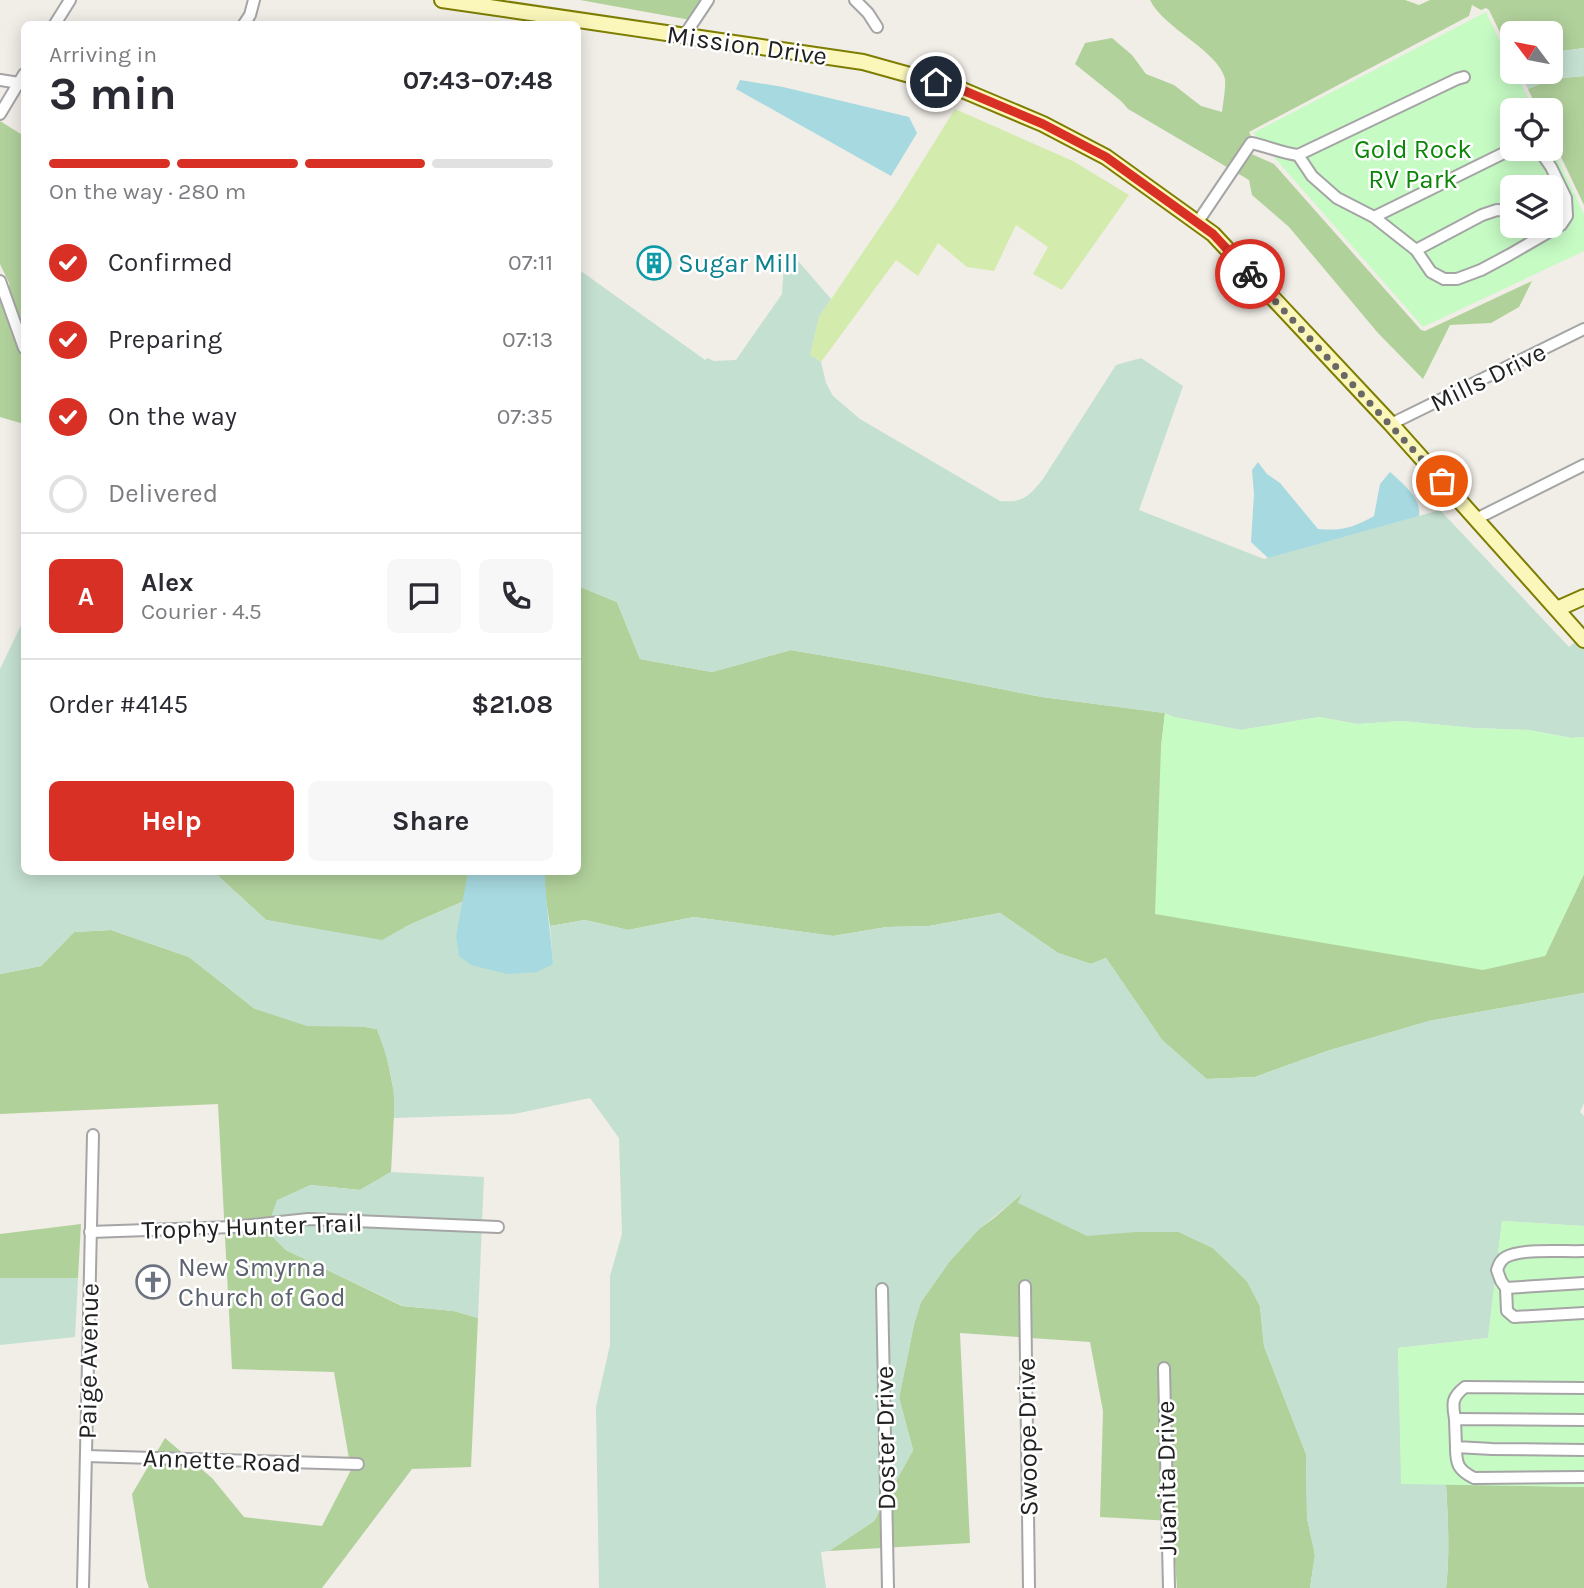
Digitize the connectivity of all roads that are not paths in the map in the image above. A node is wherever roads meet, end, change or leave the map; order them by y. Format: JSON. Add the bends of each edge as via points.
{"nodes":[{"id":1,"x":70,"y":0,"type":"edge"},
{"id":2,"x":254,"y":0,"type":"edge"},
{"id":3,"x":442,"y":0,"type":"edge"},
{"id":4,"x":708,"y":0,"type":"edge"},
{"id":5,"x":855,"y":0,"type":"edge"},
{"id":6,"x":57,"y":21,"type":"edge"},
{"id":7,"x":246,"y":21,"type":"edge"},
{"id":8,"x":877,"y":27,"type":"dead end"},
{"id":9,"x":684,"y":36,"type":"junction"},
{"id":10,"x":1464,"y":77,"type":"dead end"},
{"id":11,"x":21,"y":78,"type":"edge"},
{"id":12,"x":0,"y":80,"type":"edge"},
{"id":13,"x":21,"y":80,"type":"edge"},
{"id":14,"x":0,"y":114,"type":"edge"},
{"id":15,"x":1297,"y":155,"type":"junction"},
{"id":16,"x":1500,"y":155,"type":"edge"},
{"id":17,"x":1563,"y":192,"type":"edge"},
{"id":18,"x":1500,"y":209,"type":"edge"},
{"id":19,"x":1374,"y":217,"type":"junction"},
{"id":20,"x":1563,"y":222,"type":"edge"},
{"id":21,"x":1197,"y":223,"type":"junction"},
{"id":22,"x":1537,"y":238,"type":"edge"},
{"id":23,"x":1416,"y":250,"type":"junction"},
{"id":24,"x":0,"y":281,"type":"edge"},
{"id":25,"x":1584,"y":329,"type":"edge"},
{"id":26,"x":21,"y":340,"type":"edge"},
{"id":27,"x":1391,"y":425,"type":"junction"},
{"id":28,"x":1584,"y":465,"type":"edge"},
{"id":29,"x":1476,"y":519,"type":"junction"},
{"id":30,"x":1584,"y":597,"type":"edge"},
{"id":31,"x":1557,"y":609,"type":"junction"},
{"id":32,"x":1584,"y":640,"type":"edge"},
{"id":33,"x":93,"y":1135,"type":"dead end"},
{"id":34,"x":498,"y":1227,"type":"dead end"},
{"id":35,"x":90,"y":1232,"type":"junction"},
{"id":36,"x":1584,"y":1251,"type":"edge"},
{"id":37,"x":1584,"y":1283,"type":"edge"},
{"id":38,"x":1025,"y":1286,"type":"dead end"},
{"id":39,"x":1506,"y":1288,"type":"junction"},
{"id":40,"x":882,"y":1289,"type":"dead end"},
{"id":41,"x":1584,"y":1313,"type":"edge"},
{"id":42,"x":1164,"y":1368,"type":"dead end"},
{"id":43,"x":1584,"y":1388,"type":"edge"},
{"id":44,"x":1455,"y":1419,"type":"junction"},
{"id":45,"x":1584,"y":1420,"type":"edge"},
{"id":46,"x":1456,"y":1447,"type":"junction"},
{"id":47,"x":1584,"y":1450,"type":"edge"},
{"id":48,"x":86,"y":1456,"type":"junction"},
{"id":49,"x":358,"y":1464,"type":"dead end"},
{"id":50,"x":1584,"y":1477,"type":"edge"},
{"id":51,"x":83,"y":1588,"type":"edge"},
{"id":52,"x":888,"y":1588,"type":"edge"},
{"id":53,"x":1029,"y":1588,"type":"edge"},
{"id":54,"x":1169,"y":1588,"type":"edge"}],
"edges":[{"from":1,"to":6,"type":"street"},
{"from":2,"to":7,"type":"street"},
{"from":3,"to":9,"type":"street","name":"Mission Drive"},
{"from":4,"to":9,"type":"street"},
{"from":5,"to":8,"type":"street"},
{"from":9,"to":21,"type":"street","name":"Mission Drive","via":[[863,62],[960,89],[1106,157]]},
{"from":10,"to":15,"type":"street"},
{"from":11,"to":12,"type":"street"},
{"from":13,"to":14,"type":"street"},
{"from":15,"to":19,"type":"street","via":[[1337,198]]},
{"from":15,"to":21,"type":"street","via":[[1251,143]]},
{"from":16,"to":19,"type":"street"},
{"from":17,"to":20,"type":"street","via":[[1567,216]]},
{"from":18,"to":23,"type":"street"},
{"from":19,"to":23,"type":"street"},
{"from":21,"to":27,"type":"street","name":"Mission Drive","via":[[1213,234]]},
{"from":22,"to":23,"type":"street","via":[[1481,271],[1457,279],[1431,272]]},
{"from":24,"to":26,"type":"street"},
{"from":25,"to":27,"type":"street","name":"Mills Drive"},
{"from":27,"to":29,"type":"street","name":"Mission Drive"},
{"from":28,"to":29,"type":"street"},
{"from":29,"to":31,"type":"street","name":"Mission Drive"},
{"from":30,"to":31,"type":"street"},
{"from":31,"to":32,"type":"street","name":"Mission Drive"},
{"from":33,"to":35,"type":"street","name":"Paige Avenue"},
{"from":34,"to":35,"type":"street","name":"Trophy Hunter Trail","via":[[308,1219],[233,1227]]},
{"from":35,"to":48,"type":"street","name":"Paige Avenue"},
{"from":36,"to":39,"type":"street","via":[[1506,1256],[1497,1270]]},
{"from":37,"to":39,"type":"street"},
{"from":38,"to":53,"type":"street","name":"Swoope Drive"},
{"from":39,"to":41,"type":"street","via":[[1507,1311],[1514,1317]]},
{"from":40,"to":52,"type":"street","name":"Doster Drive"},
{"from":42,"to":54,"type":"street","name":"Juanita Drive"},
{"from":43,"to":44,"type":"street","via":[[1465,1387],[1452,1405]]},
{"from":44,"to":45,"type":"street"},
{"from":44,"to":46,"type":"street"},
{"from":46,"to":47,"type":"street"},
{"from":46,"to":50,"type":"street","via":[[1456,1463],[1474,1478]]},
{"from":48,"to":49,"type":"street","name":"Annette Road"},
{"from":48,"to":51,"type":"street","name":"Paige Avenue"}]}
